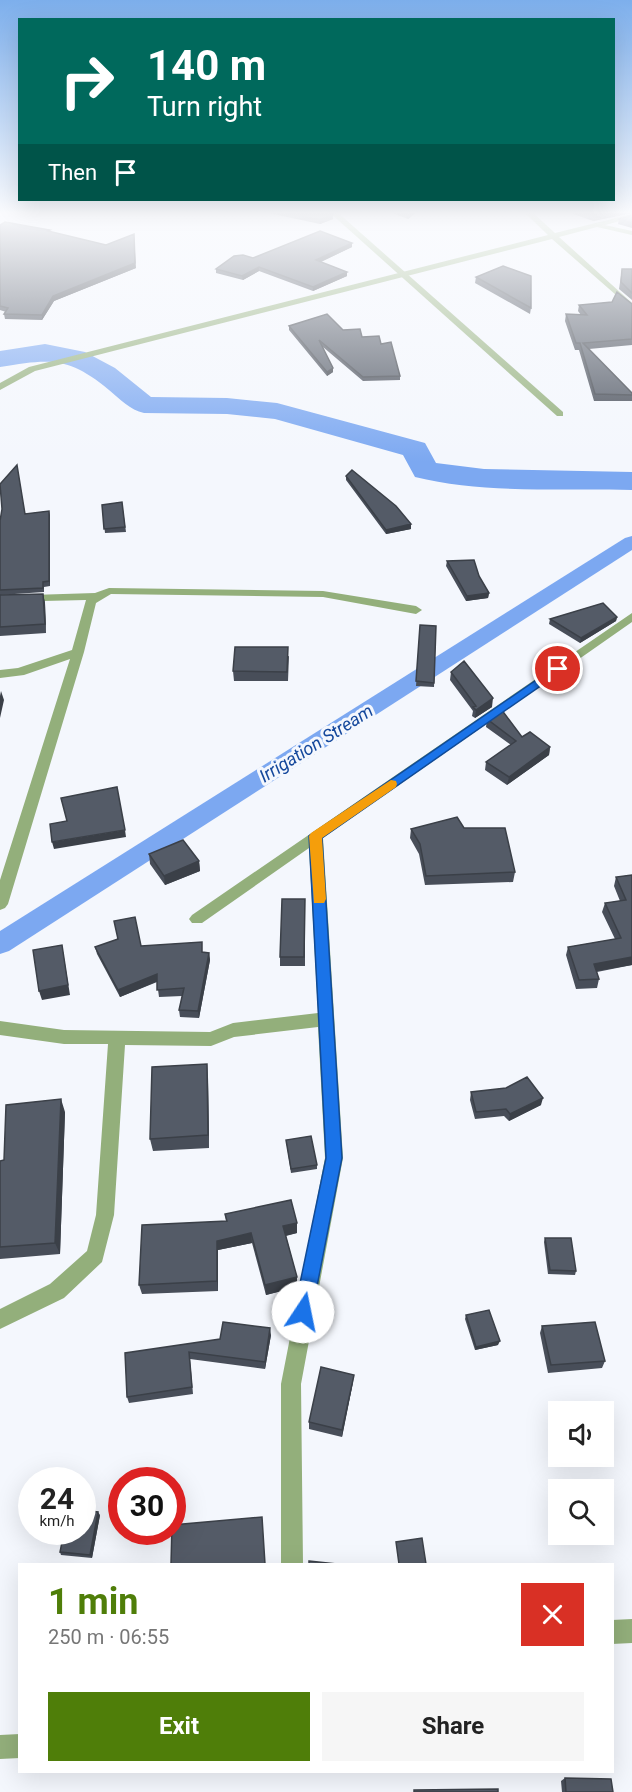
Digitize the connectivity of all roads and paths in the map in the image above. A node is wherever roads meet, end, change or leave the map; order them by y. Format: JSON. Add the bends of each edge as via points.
{"nodes":[{"id":1,"x":321,"y":295,"type":"edge"},
{"id":2,"x":424,"y":295,"type":"edge"},
{"id":3,"x":618,"y":295,"type":"edge"},
{"id":4,"x":632,"y":308,"type":"edge"},
{"id":5,"x":0,"y":387,"type":"edge"},
{"id":6,"x":560,"y":414,"type":"dead end"},
{"id":7,"x":97,"y":596,"type":"junction"},
{"id":8,"x":0,"y":599,"type":"edge"},
{"id":9,"x":416,"y":610,"type":"dead end"},
{"id":10,"x":632,"y":617,"type":"edge"},
{"id":11,"x":78,"y":652,"type":"junction"},
{"id":12,"x":0,"y":674,"type":"edge"},
{"id":13,"x":316,"y":836,"type":"junction"},
{"id":14,"x":3,"y":876,"type":"edge"},
{"id":15,"x":0,"y":904,"type":"edge"},
{"id":16,"x":197,"y":919,"type":"dead end"},
{"id":17,"x":326,"y":1019,"type":"junction"},
{"id":18,"x":0,"y":1028,"type":"edge"},
{"id":19,"x":117,"y":1038,"type":"junction"},
{"id":20,"x":0,"y":1320,"type":"edge"},
{"id":21,"x":292,"y":1563,"type":"edge"},
{"id":22,"x":632,"y":1631,"type":"edge"},
{"id":23,"x":614,"y":1632,"type":"edge"},
{"id":24,"x":18,"y":1746,"type":"edge"},
{"id":25,"x":0,"y":1747,"type":"edge"}],
"edges":[{"from":1,"to":5,"type":"street","via":[[32,369]]},
{"from":2,"to":6,"type":"street"},
{"from":3,"to":4,"type":"street"},
{"from":7,"to":8,"type":"street"},
{"from":7,"to":9,"type":"street","via":[[109,591],[323,594]]},
{"from":7,"to":11,"type":"street","via":[[90,602]]},
{"from":10,"to":13,"type":"street"},
{"from":11,"to":12,"type":"street","via":[[20,672]]},
{"from":11,"to":14,"type":"street"},
{"from":13,"to":16,"type":"street"},
{"from":13,"to":17,"type":"street"},
{"from":14,"to":15,"type":"street"},
{"from":17,"to":19,"type":"street","via":[[233,1030],[212,1040]]},
{"from":17,"to":21,"type":"street","via":[[334,1158],[291,1384]]},
{"from":18,"to":19,"type":"street","via":[[64,1037]]},
{"from":19,"to":20,"type":"street","via":[[105,1215],[95,1256],[57,1291]]},
{"from":22,"to":23,"type":"street"},
{"from":24,"to":25,"type":"street"}]}
